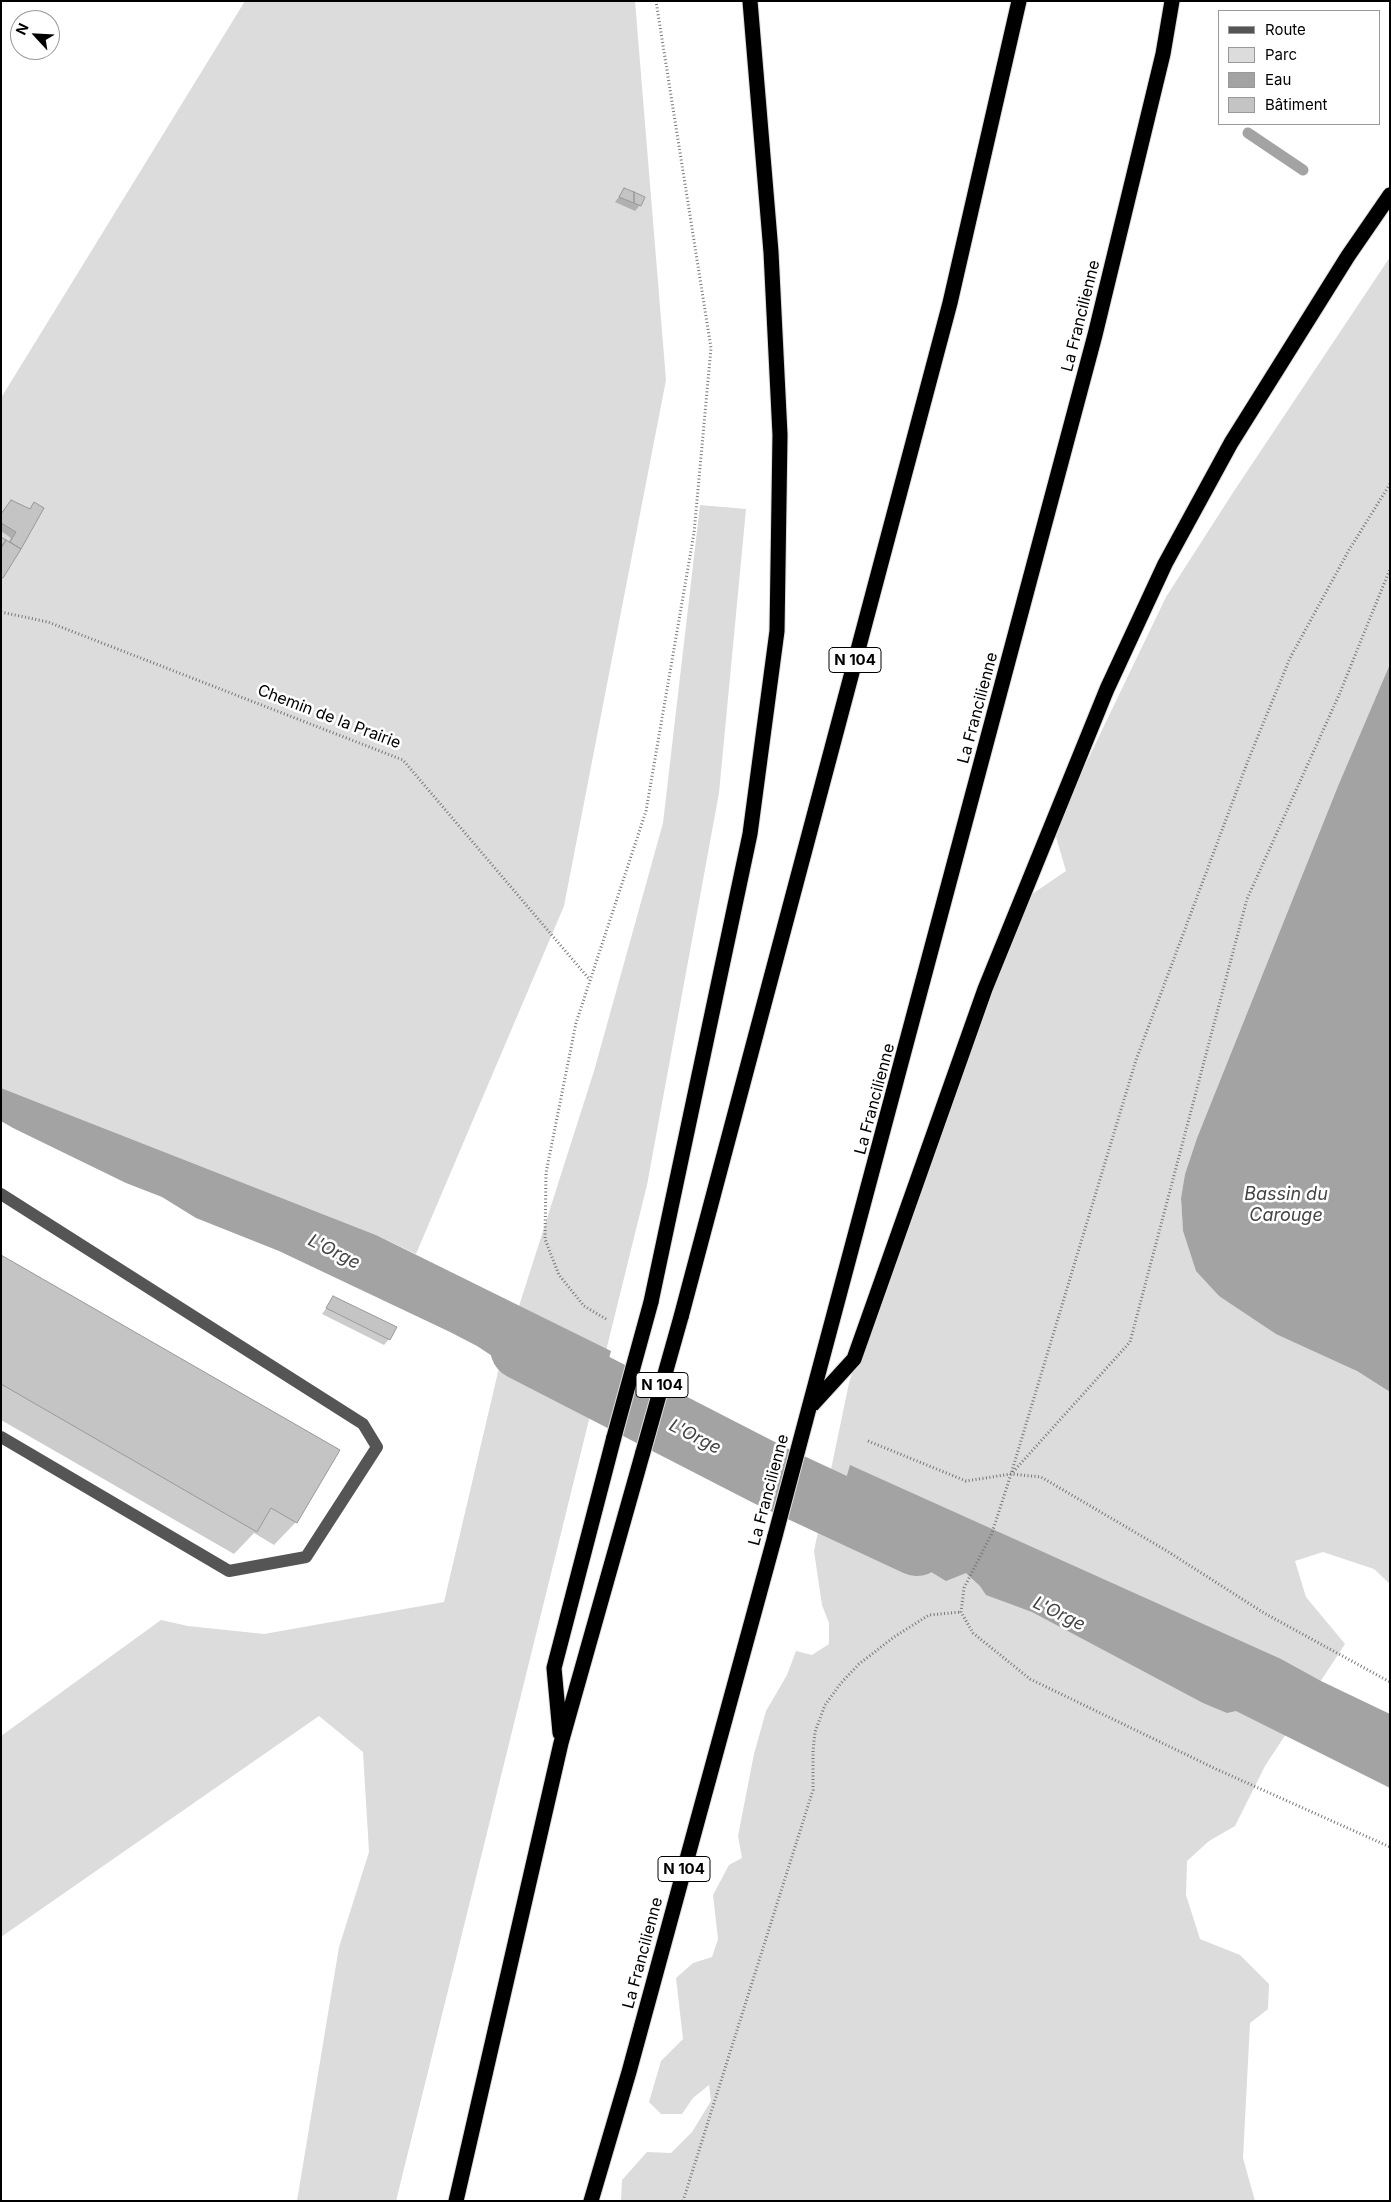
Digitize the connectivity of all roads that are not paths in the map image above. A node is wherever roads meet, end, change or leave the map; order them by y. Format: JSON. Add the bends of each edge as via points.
{"nodes":[{"id":1,"x":750,"y":1,"type":"edge"},
{"id":2,"x":1019,"y":1,"type":"edge"},
{"id":3,"x":1172,"y":1,"type":"edge"},
{"id":4,"x":1390,"y":195,"type":"edge"},
{"id":5,"x":1,"y":1194,"type":"edge"},
{"id":6,"x":810,"y":1408,"type":"junction"},
{"id":7,"x":1,"y":1437,"type":"edge"},
{"id":8,"x":561,"y":1743,"type":"junction"},
{"id":9,"x":456,"y":2201,"type":"edge"},
{"id":10,"x":591,"y":2201,"type":"edge"}],
"edges":[{"from":1,"to":8,"type":"highway","bridge":true,"via":[[771,252],[780,435],[777,631],[750,834],[651,1302],[554,1668]]},
{"from":2,"to":8,"type":"highway","number":"N 104","bridge":true,"via":[[950,303],[681,1317]]},
{"from":3,"to":6,"type":"highway","name":"La Francilienne","number":"N 104","via":[[1163,54],[1095,335]]},
{"from":4,"to":6,"type":"highway","via":[[1231,443],[1165,564],[1107,689],[985,989],[854,1359]]},
{"from":5,"to":7,"type":"lane","via":[[363,1424],[377,1447],[306,1558],[228,1571]]},
{"from":6,"to":10,"type":"highway","name":"La Francilienne","number":"N 104","bridge":true},
{"from":8,"to":9,"type":"highway","number":"N 104"}]}
